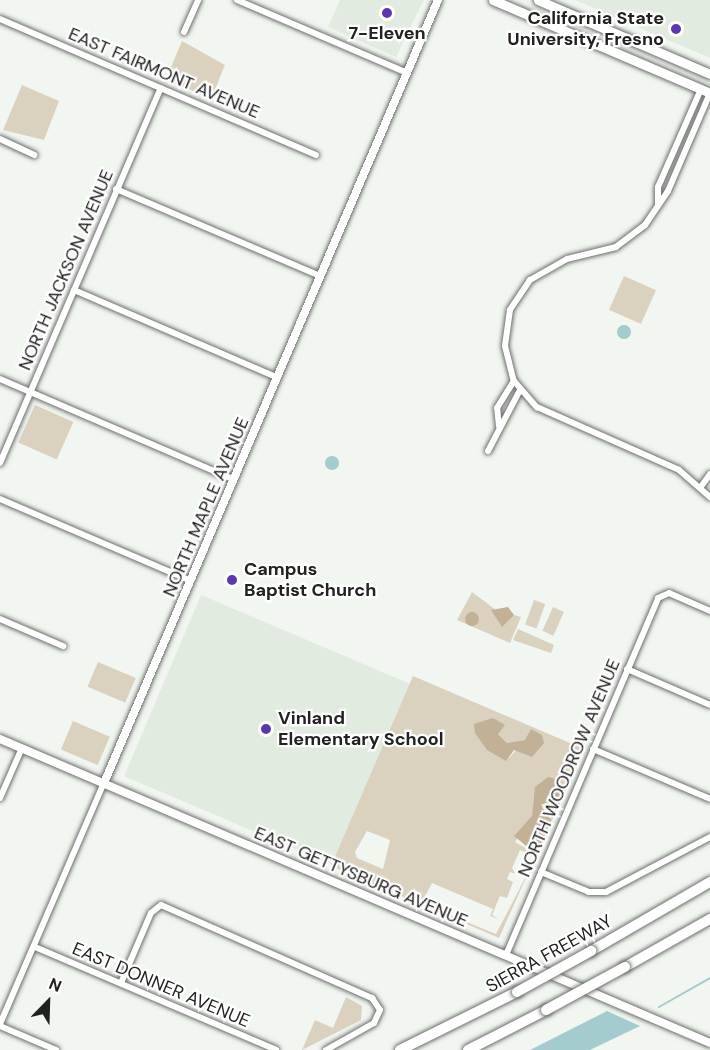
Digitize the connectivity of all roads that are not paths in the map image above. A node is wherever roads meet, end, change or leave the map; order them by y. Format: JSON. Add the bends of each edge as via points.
{"nodes":[{"id":1,"x":198,"y":0,"type":"edge"},
{"id":2,"x":237,"y":0,"type":"edge"},
{"id":3,"x":438,"y":0,"type":"edge"},
{"id":4,"x":493,"y":0,"type":"edge"},
{"id":5,"x":538,"y":0,"type":"edge"},
{"id":6,"x":0,"y":19,"type":"edge"},
{"id":7,"x":184,"y":32,"type":"dead end"},
{"id":8,"x":407,"y":73,"type":"junction"},
{"id":9,"x":710,"y":74,"type":"edge"},
{"id":10,"x":161,"y":88,"type":"junction"},
{"id":11,"x":707,"y":92,"type":"edge"},
{"id":12,"x":0,"y":139,"type":"edge"},
{"id":13,"x":35,"y":154,"type":"dead end"},
{"id":14,"x":316,"y":155,"type":"dead end"},
{"id":15,"x":116,"y":189,"type":"junction"},
{"id":16,"x":658,"y":204,"type":"junction"},
{"id":17,"x":320,"y":276,"type":"junction"},
{"id":18,"x":74,"y":290,"type":"junction"},
{"id":19,"x":278,"y":378,"type":"junction"},
{"id":20,"x":0,"y":379,"type":"edge"},
{"id":21,"x":514,"y":381,"type":"junction"},
{"id":22,"x":520,"y":390,"type":"junction"},
{"id":23,"x":30,"y":392,"type":"junction"},
{"id":24,"x":499,"y":427,"type":"junction"},
{"id":25,"x":488,"y":451,"type":"dead end"},
{"id":26,"x":0,"y":463,"type":"edge"},
{"id":27,"x":710,"y":474,"type":"edge"},
{"id":28,"x":234,"y":480,"type":"junction"},
{"id":29,"x":700,"y":488,"type":"junction"},
{"id":30,"x":710,"y":497,"type":"edge"},
{"id":31,"x":0,"y":499,"type":"edge"},
{"id":32,"x":191,"y":581,"type":"junction"},
{"id":33,"x":710,"y":610,"type":"edge"},
{"id":34,"x":0,"y":619,"type":"edge"},
{"id":35,"x":63,"y":646,"type":"dead end"},
{"id":36,"x":627,"y":669,"type":"junction"},
{"id":37,"x":710,"y":705,"type":"edge"},
{"id":38,"x":0,"y":739,"type":"edge"},
{"id":39,"x":22,"y":748,"type":"junction"},
{"id":40,"x":593,"y":749,"type":"junction"},
{"id":41,"x":104,"y":783,"type":"junction"},
{"id":42,"x":0,"y":798,"type":"edge"},
{"id":43,"x":710,"y":800,"type":"edge"},
{"id":44,"x":710,"y":837,"type":"edge"},
{"id":45,"x":541,"y":872,"type":"junction"},
{"id":46,"x":710,"y":882,"type":"edge"},
{"id":47,"x":710,"y":919,"type":"edge"},
{"id":48,"x":35,"y":947,"type":"junction"},
{"id":49,"x":506,"y":955,"type":"junction"},
{"id":50,"x":121,"y":983,"type":"junction"},
{"id":51,"x":0,"y":1025,"type":"edge"},
{"id":52,"x":710,"y":1043,"type":"edge"},
{"id":53,"x":56,"y":1050,"type":"edge"},
{"id":54,"x":276,"y":1050,"type":"edge"},
{"id":55,"x":326,"y":1050,"type":"edge"},
{"id":56,"x":400,"y":1050,"type":"edge"},
{"id":57,"x":468,"y":1050,"type":"edge"}],
"edges":[{"from":1,"to":7,"type":"street"},
{"from":2,"to":8,"type":"street"},
{"from":3,"to":8,"type":"street","name":"NORTH MAPLE AVENUE"},
{"from":4,"to":11,"type":"main road"},
{"from":5,"to":9,"type":"main road"},
{"from":6,"to":10,"type":"street","name":"EAST FAIRMONT AVENUE"},
{"from":8,"to":17,"type":"street","name":"NORTH MAPLE AVENUE"},
{"from":10,"to":14,"type":"street","name":"EAST FAIRMONT AVENUE"},
{"from":10,"to":15,"type":"street","name":"NORTH JACKSON AVENUE"},
{"from":11,"to":16,"type":"street"},
{"from":11,"to":16,"type":"street","via":[[658,188]]},
{"from":12,"to":13,"type":"street"},
{"from":15,"to":17,"type":"street"},
{"from":15,"to":18,"type":"street","name":"NORTH JACKSON AVENUE"},
{"from":16,"to":21,"type":"street","via":[[625,242],[556,264],[521,290],[506,331]]},
{"from":17,"to":19,"type":"street","name":"NORTH MAPLE AVENUE"},
{"from":18,"to":19,"type":"street"},
{"from":18,"to":23,"type":"street","name":"NORTH JACKSON AVENUE"},
{"from":19,"to":28,"type":"street","name":"NORTH MAPLE AVENUE"},
{"from":20,"to":23,"type":"street"},
{"from":21,"to":22,"type":"street"},
{"from":21,"to":24,"type":"street","via":[[497,409]]},
{"from":22,"to":24,"type":"street"},
{"from":22,"to":29,"type":"street","via":[[549,414],[679,470]]},
{"from":23,"to":26,"type":"street","name":"NORTH JACKSON AVENUE"},
{"from":23,"to":28,"type":"street"},
{"from":24,"to":25,"type":"street"},
{"from":27,"to":29,"type":"street"},
{"from":28,"to":32,"type":"street","name":"NORTH MAPLE AVENUE"},
{"from":29,"to":30,"type":"street"},
{"from":31,"to":32,"type":"street"},
{"from":32,"to":41,"type":"street","name":"NORTH MAPLE AVENUE"},
{"from":33,"to":36,"type":"street","name":"NORTH WOODROW AVENUE","via":[[662,593]]},
{"from":34,"to":35,"type":"street"},
{"from":36,"to":37,"type":"street"},
{"from":36,"to":40,"type":"street","name":"NORTH WOODROW AVENUE"},
{"from":38,"to":39,"type":"street","name":"EAST GETTYSBURG AVENUE"},
{"from":39,"to":41,"type":"street","name":"EAST GETTYSBURG AVENUE"},
{"from":39,"to":42,"type":"street"},
{"from":40,"to":43,"type":"street"},
{"from":40,"to":45,"type":"street","name":"NORTH WOODROW AVENUE"},
{"from":41,"to":48,"type":"street","name":"NORTH MAPLE AVENUE"},
{"from":41,"to":49,"type":"street","name":"EAST GETTYSBURG AVENUE"},
{"from":44,"to":45,"type":"street","via":[[606,892],[589,892]]},
{"from":45,"to":49,"type":"street","name":"NORTH WOODROW AVENUE"},
{"from":46,"to":56,"type":"highway","name":"SIERRA FREEWAY","bridge":true,"via":[[517,992]]},
{"from":47,"to":57,"type":"highway","bridge":true},
{"from":48,"to":50,"type":"street","name":"EAST DONNER AVENUE"},
{"from":48,"to":51,"type":"street","name":"NORTH MAPLE AVENUE"},
{"from":49,"to":52,"type":"street","name":"EAST GETTYSBURG AVENUE"},
{"from":50,"to":54,"type":"street","name":"EAST DONNER AVENUE"},
{"from":50,"to":55,"type":"street","via":[[155,907],[361,991],[380,1010],[369,1027]]},
{"from":51,"to":53,"type":"street"}]}
